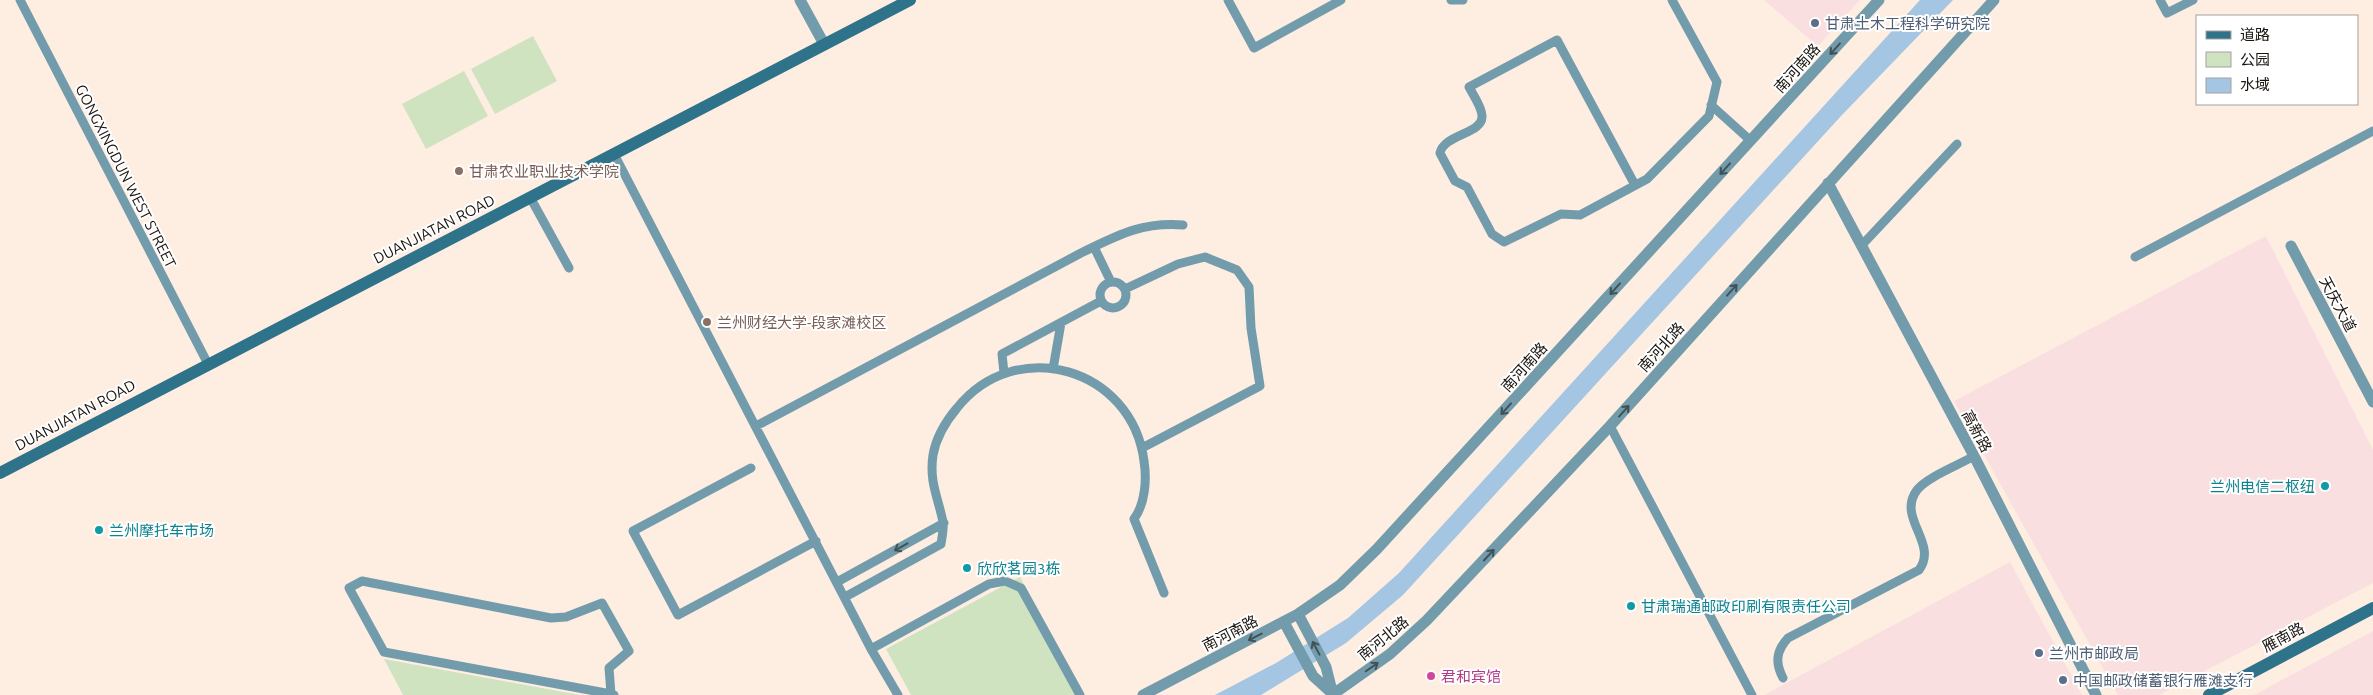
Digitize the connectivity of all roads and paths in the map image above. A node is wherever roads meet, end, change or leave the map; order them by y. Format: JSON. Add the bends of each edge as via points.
{"nodes":[{"id":1,"x":20,"y":0,"type":"edge"},
{"id":2,"x":800,"y":0,"type":"edge"},
{"id":3,"x":910,"y":0,"type":"edge"},
{"id":4,"x":1228,"y":0,"type":"edge"},
{"id":5,"x":1342,"y":0,"type":"edge"},
{"id":6,"x":1451,"y":0,"type":"edge"},
{"id":7,"x":1463,"y":0,"type":"edge"},
{"id":8,"x":1672,"y":0,"type":"edge"},
{"id":9,"x":1879,"y":0,"type":"edge"},
{"id":10,"x":1994,"y":0,"type":"edge"},
{"id":11,"x":2160,"y":0,"type":"edge"},
{"id":12,"x":2193,"y":0,"type":"edge"},
{"id":13,"x":824,"y":44,"type":"junction"},
{"id":14,"x":1711,"y":104,"type":"junction"},
{"id":15,"x":2373,"y":131,"type":"edge"},
{"id":16,"x":1751,"y":141,"type":"junction"},
{"id":17,"x":1957,"y":144,"type":"dead end"},
{"id":18,"x":614,"y":154,"type":"junction"},
{"id":19,"x":1828,"y":182,"type":"junction"},
{"id":20,"x":1635,"y":185,"type":"junction"},
{"id":21,"x":530,"y":197,"type":"junction"},
{"id":22,"x":1183,"y":225,"type":"dead end"},
{"id":23,"x":1861,"y":246,"type":"junction"},
{"id":24,"x":2291,"y":246,"type":"dead end"},
{"id":25,"x":1094,"y":247,"type":"junction"},
{"id":26,"x":2135,"y":257,"type":"dead end"},
{"id":27,"x":569,"y":268,"type":"dead end"},
{"id":28,"x":1111,"y":282,"type":"junction"},
{"id":29,"x":1125,"y":289,"type":"junction"},
{"id":30,"x":1101,"y":301,"type":"junction"},
{"id":31,"x":1060,"y":323,"type":"junction"},
{"id":32,"x":208,"y":364,"type":"junction"},
{"id":33,"x":1053,"y":369,"type":"junction"},
{"id":34,"x":1004,"y":373,"type":"junction"},
{"id":35,"x":2373,"y":402,"type":"edge"},
{"id":36,"x":756,"y":426,"type":"junction"},
{"id":37,"x":1610,"y":426,"type":"junction"},
{"id":38,"x":1142,"y":448,"type":"junction"},
{"id":39,"x":1974,"y":456,"type":"junction"},
{"id":40,"x":751,"y":468,"type":"dead end"},
{"id":41,"x":0,"y":473,"type":"edge"},
{"id":42,"x":944,"y":524,"type":"junction"},
{"id":43,"x":816,"y":541,"type":"junction"},
{"id":44,"x":836,"y":582,"type":"junction"},
{"id":45,"x":1164,"y":593,"type":"dead end"},
{"id":46,"x":844,"y":597,"type":"junction"},
{"id":47,"x":2373,"y":608,"type":"edge"},
{"id":48,"x":1298,"y":614,"type":"junction"},
{"id":49,"x":1284,"y":622,"type":"junction"},
{"id":50,"x":871,"y":649,"type":"junction"},
{"id":51,"x":1783,"y":678,"type":"dead end"},
{"id":52,"x":612,"y":695,"type":"edge"},
{"id":53,"x":898,"y":695,"type":"edge"},
{"id":54,"x":1080,"y":695,"type":"edge"},
{"id":55,"x":1143,"y":695,"type":"edge"},
{"id":56,"x":1333,"y":695,"type":"edge"},
{"id":57,"x":1752,"y":695,"type":"edge"},
{"id":58,"x":2096,"y":695,"type":"edge"},
{"id":59,"x":2209,"y":695,"type":"edge"}],
"edges":[{"from":1,"to":32,"type":"street","name":"GONGXINGDUN WEST STREET"},
{"from":2,"to":13,"type":"street"},
{"from":3,"to":13,"type":"main road","name":"DUANJIATAN ROAD"},
{"from":4,"to":5,"type":"street","via":[[1254,48]]},
{"from":6,"to":7,"type":"street"},
{"from":8,"to":14,"type":"street","via":[[1716,82]]},
{"from":9,"to":16,"type":"street","name":"南河南路","one_way":true},
{"from":10,"to":19,"type":"street","name":"南河北路"},
{"from":11,"to":12,"type":"street","via":[[2167,13]]},
{"from":13,"to":18,"type":"main road","name":"DUANJIATAN ROAD"},
{"from":14,"to":16,"type":"street"},
{"from":14,"to":20,"type":"street","via":[[1709,116],[1646,179]]},
{"from":15,"to":26,"type":"street"},
{"from":16,"to":48,"type":"street","name":"南河南路","one_way":true,"via":[[1377,549],[1340,585]]},
{"from":17,"to":23,"type":"street"},
{"from":18,"to":21,"type":"main road","name":"DUANJIATAN ROAD"},
{"from":18,"to":36,"type":"street"},
{"from":19,"to":23,"type":"street","name":"高新路"},
{"from":37,"to":19,"type":"street","name":"南河北路","one_way":true},
{"from":20,"to":20,"type":"street","via":[[1580,215],[1561,214],[1504,242],[1492,234],[1467,188],[1455,181],[1440,153],[1446,143],[1481,121],[1482,113],[1469,87],[1557,40]]},
{"from":21,"to":27,"type":"street"},
{"from":21,"to":32,"type":"main road","name":"DUANJIATAN ROAD"},
{"from":22,"to":25,"type":"street","via":[[1134,228]]},
{"from":23,"to":39,"type":"street","name":"高新路"},
{"from":24,"to":35,"type":"street","name":"天庆大道"},
{"from":25,"to":28,"type":"street"},
{"from":25,"to":36,"type":"street"},
{"from":28,"to":29,"type":"street","via":[[1119,283]]},
{"from":28,"to":30,"type":"street","via":[[1101,289]]},
{"from":29,"to":30,"type":"street","via":[[1126,297],[1119,307],[1107,307]]},
{"from":29,"to":38,"type":"street","via":[[1178,264],[1205,257],[1237,270],[1250,287],[1252,298],[1251,328],[1260,386]]},
{"from":30,"to":31,"type":"street"},
{"from":31,"to":33,"type":"street"},
{"from":31,"to":34,"type":"street","via":[[1002,354]]},
{"from":32,"to":41,"type":"main road","name":"DUANJIATAN ROAD"},
{"from":33,"to":34,"type":"street","via":[[1033,367]]},
{"from":33,"to":38,"type":"street","via":[[1068,370],[1100,385],[1126,410]]},
{"from":34,"to":42,"type":"street","via":[[968,393],[946,421],[934,454],[933,490]]},
{"from":36,"to":43,"type":"street"},
{"from":56,"to":37,"type":"street","name":"南河北路","one_way":true,"via":[[1390,654],[1427,620]]},
{"from":37,"to":57,"type":"street"},
{"from":38,"to":45,"type":"street","via":[[1146,477],[1139,512],[1134,519]]},
{"from":39,"to":51,"type":"street","via":[[1925,483],[1912,500],[1913,522],[1926,549],[1919,570],[1788,638],[1782,645],[1777,662]]},
{"from":39,"to":58,"type":"street","name":"高新路"},
{"from":40,"to":43,"type":"street","via":[[632,531],[678,615]]},
{"from":42,"to":44,"type":"street","one_way":true},
{"from":42,"to":46,"type":"street","via":[[942,544]]},
{"from":43,"to":44,"type":"street"},
{"from":44,"to":46,"type":"street"},
{"from":46,"to":50,"type":"street"},
{"from":47,"to":59,"type":"main road","name":"雁南路"},
{"from":48,"to":49,"type":"street","name":"南河南路"},
{"from":56,"to":48,"type":"street","one_way":true,"via":[[1326,667]]},
{"from":49,"to":55,"type":"street","name":"南河南路","one_way":true},
{"from":49,"to":56,"type":"street","via":[[1313,676]]},
{"from":50,"to":53,"type":"street"},
{"from":50,"to":54,"type":"street","via":[[989,584],[1005,581],[1021,588]]},
{"from":52,"to":52,"type":"street","via":[[384,652],[349,588],[362,581],[551,618],[566,617],[602,603],[629,651],[609,668]]}]}
